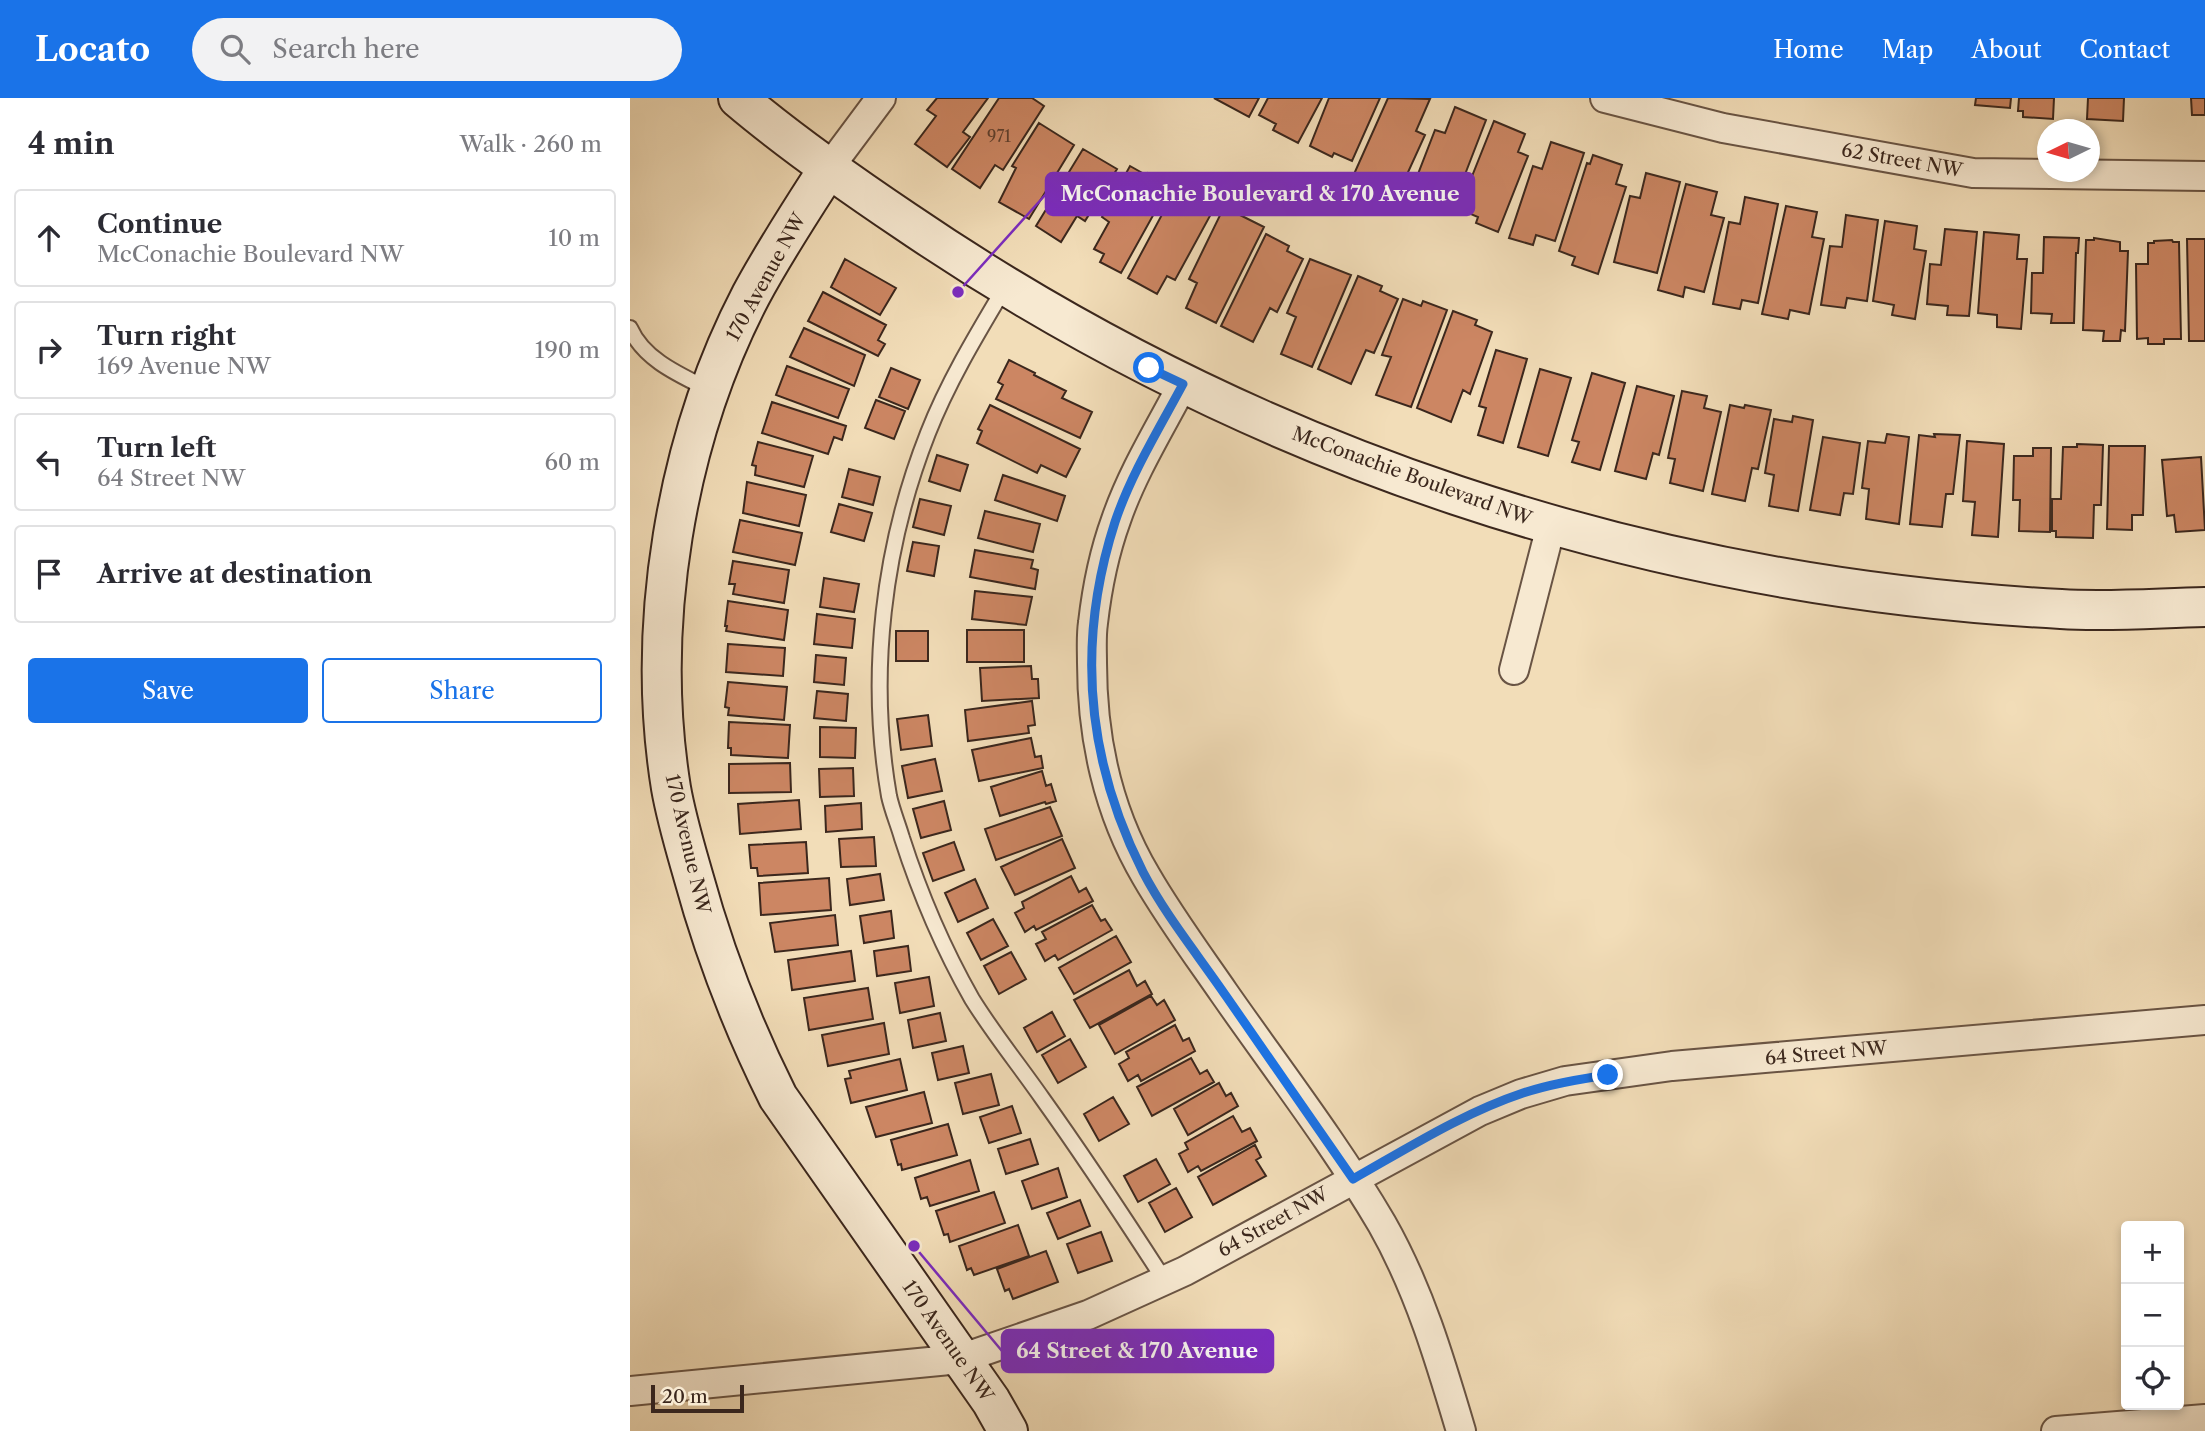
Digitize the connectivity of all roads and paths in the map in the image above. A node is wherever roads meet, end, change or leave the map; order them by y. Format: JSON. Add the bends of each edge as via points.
{"nodes":[{"id":1,"x":738,"y":98,"type":"edge"},
{"id":2,"x":881,"y":98,"type":"edge"},
{"id":3,"x":1605,"y":98,"type":"edge"},
{"id":4,"x":828,"y":169,"type":"junction"},
{"id":5,"x":2205,"y":176,"type":"edge"},
{"id":6,"x":1005,"y":287,"type":"junction"},
{"id":7,"x":630,"y":328,"type":"edge"},
{"id":8,"x":1183,"y":384,"type":"junction"},
{"id":9,"x":710,"y":390,"type":"junction"},
{"id":10,"x":1551,"y":526,"type":"junction"},
{"id":11,"x":2205,"y":607,"type":"edge"},
{"id":12,"x":1514,"y":670,"type":"dead end"},
{"id":13,"x":2205,"y":1020,"type":"edge"},
{"id":14,"x":1353,"y":1179,"type":"junction"},
{"id":15,"x":1165,"y":1281,"type":"junction"},
{"id":16,"x":960,"y":1359,"type":"junction"},
{"id":17,"x":630,"y":1391,"type":"edge"},
{"id":18,"x":2205,"y":1419,"type":"edge"},
{"id":19,"x":1008,"y":1431,"type":"edge"},
{"id":20,"x":1461,"y":1431,"type":"edge"},
{"id":21,"x":2056,"y":1431,"type":"edge"}],
"edges":[{"from":1,"to":4,"type":"street","name":"McConachie Boulevard NW"},
{"from":2,"to":4,"type":"street","name":"170 Avenue NW"},
{"from":3,"to":5,"type":"street","name":"62 Street NW","via":[[1723,128],[1973,173]]},
{"from":4,"to":6,"type":"street","name":"McConachie Boulevard NW"},
{"from":4,"to":9,"type":"street","name":"170 Avenue NW","via":[[750,297]]},
{"from":6,"to":8,"type":"street","name":"McConachie Boulevard NW"},
{"from":6,"to":15,"type":"lane","via":[[928,433],[897,533],[881,652],[883,746],[890,799],[919,886],[974,1001]]},
{"from":7,"to":9,"type":"lane","via":[[636,342],[656,359]]},
{"from":8,"to":10,"type":"street","name":"McConachie Boulevard NW","via":[[1351,459]]},
{"from":8,"to":14,"type":"street","via":[[1130,488],[1102,567],[1092,625],[1092,698],[1100,758],[1144,874]]},
{"from":9,"to":16,"type":"street","name":"170 Avenue NW","via":[[682,487],[667,569],[663,629],[664,720],[671,789],[686,850],[726,981],[778,1097]]},
{"from":10,"to":11,"type":"street","name":"McConachie Boulevard NW","via":[[1656,553],[1873,592],[2067,610]]},
{"from":10,"to":12,"type":"street","name":"McConachie Boulevard NW"},
{"from":13,"to":14,"type":"street","name":"64 Street NW","via":[[1672,1066],[1565,1081],[1479,1111]]},
{"from":14,"to":15,"type":"street","name":"64 Street NW"},
{"from":14,"to":20,"type":"street","via":[[1415,1291]]},
{"from":15,"to":16,"type":"street","name":"64 Street NW","via":[[1088,1315]]},
{"from":16,"to":17,"type":"street","name":"64 Street NW"},
{"from":16,"to":19,"type":"street","name":"170 Avenue NW"},
{"from":18,"to":21,"type":"street"}]}
